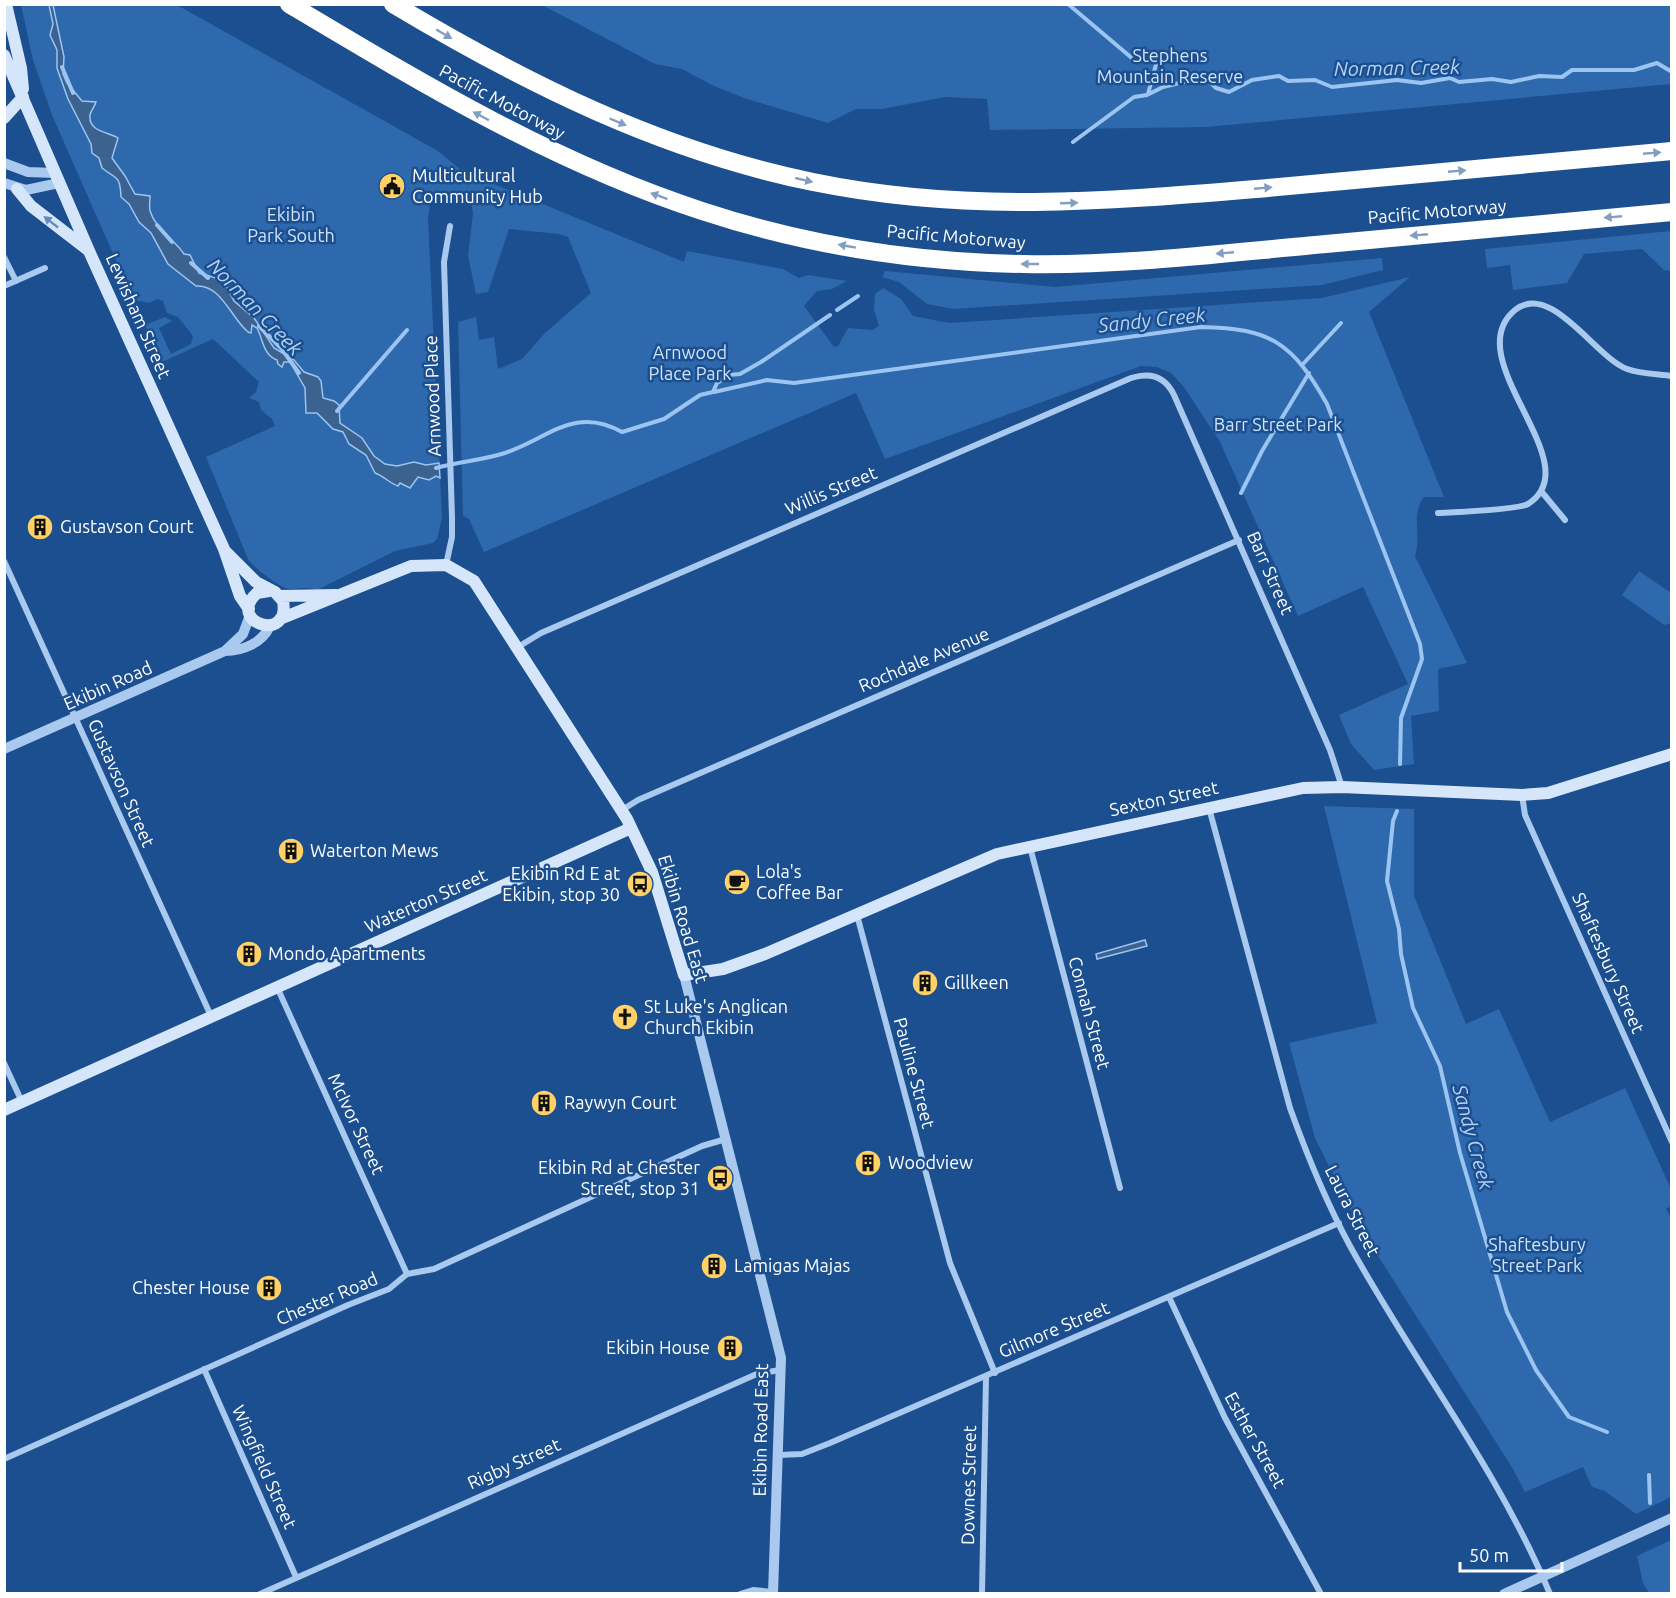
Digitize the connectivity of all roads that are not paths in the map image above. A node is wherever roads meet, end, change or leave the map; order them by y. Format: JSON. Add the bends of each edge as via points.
{"nodes":[{"id":1,"x":6,"y":4,"type":"edge"},
{"id":2,"x":290,"y":4,"type":"edge"},
{"id":3,"x":393,"y":4,"type":"edge"},
{"id":4,"x":4,"y":55,"type":"edge"},
{"id":5,"x":23,"y":96,"type":"junction"},
{"id":6,"x":4,"y":118,"type":"edge"},
{"id":7,"x":1671,"y":151,"type":"edge"},
{"id":8,"x":4,"y":163,"type":"edge"},
{"id":9,"x":57,"y":178,"type":"junction"},
{"id":10,"x":4,"y":183,"type":"edge"},
{"id":11,"x":17,"y":189,"type":"junction"},
{"id":12,"x":1671,"y":212,"type":"edge"},
{"id":13,"x":450,"y":225,"type":"dead end"},
{"id":14,"x":89,"y":251,"type":"junction"},
{"id":15,"x":4,"y":257,"type":"edge"},
{"id":16,"x":45,"y":268,"type":"dead end"},
{"id":17,"x":16,"y":281,"type":"junction"},
{"id":18,"x":4,"y":286,"type":"edge"},
{"id":19,"x":1671,"y":376,"type":"edge"},
{"id":20,"x":1159,"y":378,"type":"joint"},
{"id":21,"x":1541,"y":491,"type":"junction"},
{"id":22,"x":1438,"y":513,"type":"dead end"},
{"id":23,"x":1565,"y":520,"type":"dead end"},
{"id":24,"x":1239,"y":540,"type":"junction"},
{"id":25,"x":224,"y":549,"type":"junction"},
{"id":26,"x":4,"y":561,"type":"edge"},
{"id":27,"x":446,"y":565,"type":"junction"},
{"id":28,"x":274,"y":593,"type":"junction"},
{"id":29,"x":339,"y":595,"type":"junction"},
{"id":30,"x":249,"y":612,"type":"junction"},
{"id":31,"x":275,"y":622,"type":"junction"},
{"id":32,"x":518,"y":647,"type":"junction"},
{"id":33,"x":225,"y":651,"type":"junction"},
{"id":34,"x":75,"y":719,"type":"junction"},
{"id":35,"x":4,"y":749,"type":"edge"},
{"id":36,"x":1671,"y":754,"type":"edge"},
{"id":37,"x":1342,"y":787,"type":"junction"},
{"id":38,"x":1522,"y":795,"type":"junction"},
{"id":39,"x":1209,"y":808,"type":"junction"},
{"id":40,"x":622,"y":810,"type":"junction"},
{"id":41,"x":632,"y":828,"type":"junction"},
{"id":42,"x":1030,"y":847,"type":"junction"},
{"id":43,"x":857,"y":915,"type":"junction"},
{"id":44,"x":684,"y":975,"type":"junction"},
{"id":45,"x":277,"y":987,"type":"junction"},
{"id":46,"x":211,"y":1017,"type":"junction"},
{"id":47,"x":4,"y":1063,"type":"edge"},
{"id":48,"x":22,"y":1102,"type":"junction"},
{"id":49,"x":4,"y":1110,"type":"edge"},
{"id":50,"x":726,"y":1139,"type":"junction"},
{"id":51,"x":1671,"y":1142,"type":"edge"},
{"id":52,"x":1120,"y":1188,"type":"dead end"},
{"id":53,"x":1339,"y":1223,"type":"junction"},
{"id":54,"x":407,"y":1274,"type":"junction"},
{"id":55,"x":1169,"y":1297,"type":"junction"},
{"id":56,"x":204,"y":1369,"type":"junction"},
{"id":57,"x":782,"y":1370,"type":"junction"},
{"id":58,"x":995,"y":1373,"type":"junction"},
{"id":59,"x":986,"y":1377,"type":"junction"},
{"id":60,"x":779,"y":1455,"type":"junction"},
{"id":61,"x":4,"y":1459,"type":"edge"},
{"id":62,"x":1671,"y":1518,"type":"edge"},
{"id":63,"x":1542,"y":1576,"type":"junction"},
{"id":64,"x":296,"y":1577,"type":"junction"},
{"id":65,"x":260,"y":1593,"type":"edge"},
{"id":66,"x":740,"y":1593,"type":"edge"},
{"id":67,"x":773,"y":1593,"type":"edge"},
{"id":68,"x":982,"y":1593,"type":"edge"},
{"id":69,"x":1321,"y":1593,"type":"edge"},
{"id":70,"x":1504,"y":1593,"type":"edge"},
{"id":71,"x":1550,"y":1593,"type":"edge"}],
"edges":[{"from":1,"to":5,"type":"main road","name":"Lewisham Street","via":[[21,68]]},
{"from":12,"to":2,"type":"highway","name":"Pacific Motorway","one_way":true,"via":[[1213,255],[1082,263],[984,263],[851,247],[736,221],[613,179],[474,112]]},
{"from":3,"to":7,"type":"highway","name":"Pacific Motorway","one_way":true,"via":[[537,85],[629,127],[773,173],[891,195],[1010,204],[1111,201]]},
{"from":4,"to":5,"type":"main road","name":"Lewisham Street"},
{"from":5,"to":6,"type":"main road"},
{"from":5,"to":9,"type":"main road","name":"Lewisham Street"},
{"from":8,"to":9,"type":"street"},
{"from":9,"to":11,"type":"street","via":[[34,189]]},
{"from":9,"to":14,"type":"main road","name":"Lewisham Street"},
{"from":10,"to":11,"type":"street"},
{"from":14,"to":11,"type":"main road","one_way":true,"via":[[31,206]]},
{"from":13,"to":27,"type":"street","name":"Arnwood Place","via":[[444,262],[452,537]]},
{"from":14,"to":25,"type":"main road","name":"Lewisham Street"},
{"from":15,"to":17,"type":"street"},
{"from":16,"to":17,"type":"street"},
{"from":17,"to":18,"type":"street"},
{"from":19,"to":21,"type":"street","via":[[1626,369],[1547,304],[1525,304],[1515,310],[1504,322],[1501,356],[1543,454],[1547,472]]},
{"from":20,"to":24,"type":"street","name":"Barr Street","via":[[1174,395]]},
{"from":20,"to":32,"type":"street","name":"Willis Street","via":[[1146,374],[1131,378],[552,628]]},
{"from":21,"to":22,"type":"street","via":[[1527,505]]},
{"from":21,"to":23,"type":"street"},
{"from":24,"to":37,"type":"street","name":"Barr Street","via":[[1334,760]]},
{"from":24,"to":40,"type":"street","name":"Rochdale Avenue"},
{"from":25,"to":28,"type":"main road","name":"Lewisham Street","via":[[251,578]]},
{"from":25,"to":30,"type":"main road","name":"Lewisham Street"},
{"from":26,"to":34,"type":"street","name":"Gustavson Street"},
{"from":27,"to":29,"type":"main road","via":[[411,566]]},
{"from":27,"to":32,"type":"main road","name":"Ekibin Road East","via":[[478,585]]},
{"from":28,"to":29,"type":"main road"},
{"from":28,"to":30,"type":"main road","via":[[257,593],[252,597]]},
{"from":28,"to":31,"type":"main road","via":[[284,608]]},
{"from":29,"to":31,"type":"main road"},
{"from":30,"to":31,"type":"main road","via":[[258,624]]},
{"from":30,"to":33,"type":"street","name":"Ekibin Road","via":[[243,634]]},
{"from":31,"to":33,"type":"street","name":"Ekibin Road","via":[[254,644]]},
{"from":32,"to":40,"type":"main road","name":"Ekibin Road East"},
{"from":33,"to":34,"type":"street","name":"Ekibin Road"},
{"from":34,"to":35,"type":"street","name":"Ekibin Road"},
{"from":34,"to":46,"type":"street","name":"Gustavson Street"},
{"from":36,"to":38,"type":"main road","name":"Sexton Street","via":[[1548,792]]},
{"from":37,"to":38,"type":"main road","name":"Sexton Street"},
{"from":37,"to":39,"type":"main road","name":"Sexton Street","via":[[1303,788]]},
{"from":38,"to":51,"type":"street","name":"Shaftesbury Street","via":[[1525,815]]},
{"from":39,"to":42,"type":"main road","name":"Sexton Street"},
{"from":39,"to":53,"type":"street","name":"Laura Street","via":[[1290,1108]]},
{"from":40,"to":41,"type":"main road","name":"Ekibin Road East"},
{"from":41,"to":44,"type":"main road","name":"Ekibin Road East","via":[[652,872]]},
{"from":41,"to":45,"type":"main road","name":"Waterton Street"},
{"from":42,"to":43,"type":"main road","name":"Sexton Street","via":[[998,854]]},
{"from":42,"to":52,"type":"street","name":"Connah Street"},
{"from":43,"to":44,"type":"main road","name":"Sexton Street","via":[[737,964]]},
{"from":43,"to":58,"type":"street","name":"Pauline Street","via":[[950,1263]]},
{"from":44,"to":50,"type":"street","name":"Ekibin Road East"},
{"from":45,"to":46,"type":"main road","name":"Waterton Street"},
{"from":45,"to":54,"type":"street","name":"McIvor Street"},
{"from":46,"to":48,"type":"main road","name":"Waterton Street"},
{"from":47,"to":48,"type":"street"},
{"from":48,"to":49,"type":"main road","name":"Waterton Street"},
{"from":50,"to":54,"type":"street","name":"Chester Road","via":[[702,1146],[434,1269]]},
{"from":50,"to":57,"type":"street","name":"Ekibin Road East","via":[[775,1326]]},
{"from":53,"to":55,"type":"street","name":"Gilmore Street"},
{"from":53,"to":63,"type":"street","name":"Laura Street","via":[[1496,1482]]},
{"from":54,"to":56,"type":"street","name":"Chester Road","via":[[388,1289]]},
{"from":55,"to":58,"type":"street","name":"Gilmore Street"},
{"from":55,"to":69,"type":"street","name":"Esther Street","via":[[1225,1418]]},
{"from":56,"to":61,"type":"street","name":"Chester Road"},
{"from":56,"to":64,"type":"street","name":"Wingfield Street"},
{"from":57,"to":60,"type":"street","name":"Ekibin Road East"},
{"from":57,"to":64,"type":"street","name":"Rigby Street","via":[[759,1373]]},
{"from":58,"to":59,"type":"street","name":"Gilmore Street"},
{"from":59,"to":60,"type":"street","name":"Gilmore Street","via":[[802,1454]]},
{"from":59,"to":68,"type":"street","name":"Downes Street"},
{"from":60,"to":67,"type":"street","name":"Ekibin Road East"},
{"from":62,"to":63,"type":"street"},
{"from":63,"to":70,"type":"street"},
{"from":63,"to":71,"type":"street","name":"Laura Street"},
{"from":64,"to":65,"type":"street","name":"Rigby Street"},
{"from":66,"to":67,"type":"street"}]}
